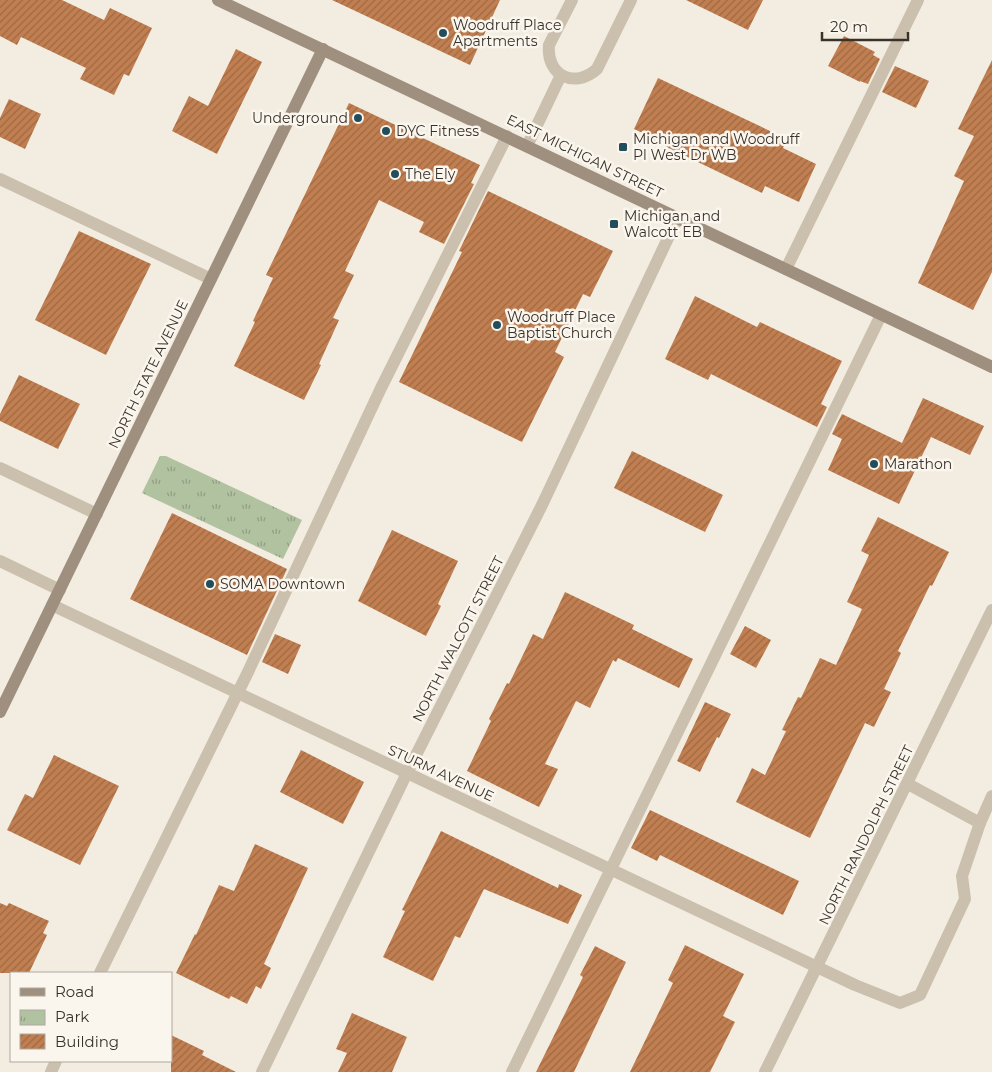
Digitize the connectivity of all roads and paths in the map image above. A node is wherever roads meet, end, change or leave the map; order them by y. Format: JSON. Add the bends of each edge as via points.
{"nodes":[{"id":1,"x":218,"y":0,"type":"edge"},
{"id":2,"x":572,"y":0,"type":"edge"},
{"id":3,"x":631,"y":0,"type":"edge"},
{"id":4,"x":918,"y":0,"type":"edge"},
{"id":5,"x":323,"y":48,"type":"junction"},
{"id":6,"x":561,"y":75,"type":"junction"},
{"id":7,"x":507,"y":136,"type":"junction"},
{"id":8,"x":527,"y":146,"type":"junction"},
{"id":9,"x":0,"y":179,"type":"edge"},
{"id":10,"x":678,"y":217,"type":"junction"},
{"id":11,"x":786,"y":269,"type":"junction"},
{"id":12,"x":211,"y":279,"type":"junction"},
{"id":13,"x":881,"y":314,"type":"junction"},
{"id":14,"x":992,"y":367,"type":"edge"},
{"id":15,"x":0,"y":468,"type":"edge"},
{"id":16,"x":97,"y":514,"type":"junction"},
{"id":17,"x":0,"y":561,"type":"edge"},
{"id":18,"x":60,"y":590,"type":"junction"},
{"id":19,"x":52,"y":606,"type":"junction"},
{"id":20,"x":992,"y":610,"type":"edge"},
{"id":21,"x":237,"y":693,"type":"junction"},
{"id":22,"x":0,"y":712,"type":"edge"},
{"id":23,"x":407,"y":774,"type":"junction"},
{"id":24,"x":908,"y":784,"type":"junction"},
{"id":25,"x":992,"y":796,"type":"edge"},
{"id":26,"x":980,"y":823,"type":"junction"},
{"id":27,"x":610,"y":869,"type":"junction"},
{"id":28,"x":817,"y":967,"type":"junction"},
{"id":29,"x":100,"y":972,"type":"edge"},
{"id":30,"x":262,"y":1072,"type":"edge"},
{"id":31,"x":512,"y":1072,"type":"edge"},
{"id":32,"x":765,"y":1072,"type":"edge"}],
"edges":[{"from":1,"to":5,"type":"main road","name":"EAST MICHIGAN STREET"},
{"from":2,"to":6,"type":"street","via":[[550,45],[550,60]]},
{"from":3,"to":6,"type":"street","via":[[597,69],[581,79]]},
{"from":4,"to":11,"type":"street"},
{"from":5,"to":7,"type":"main road","name":"EAST MICHIGAN STREET"},
{"from":5,"to":12,"type":"main road","name":"NORTH STATE AVENUE"},
{"from":6,"to":8,"type":"street"},
{"from":7,"to":8,"type":"main road","name":"EAST MICHIGAN STREET"},
{"from":7,"to":21,"type":"street","via":[[381,388]]},
{"from":8,"to":10,"type":"main road","name":"EAST MICHIGAN STREET"},
{"from":9,"to":12,"type":"street"},
{"from":10,"to":11,"type":"main road","name":"EAST MICHIGAN STREET"},
{"from":10,"to":23,"type":"street","name":"NORTH WALCOTT STREET","via":[[542,505]]},
{"from":11,"to":13,"type":"main road","name":"EAST MICHIGAN STREET"},
{"from":12,"to":16,"type":"main road","name":"NORTH STATE AVENUE"},
{"from":13,"to":14,"type":"main road","name":"EAST MICHIGAN STREET"},
{"from":13,"to":27,"type":"street"},
{"from":15,"to":16,"type":"street"},
{"from":16,"to":18,"type":"main road","name":"NORTH STATE AVENUE"},
{"from":17,"to":18,"type":"street"},
{"from":18,"to":19,"type":"main road","name":"NORTH STATE AVENUE"},
{"from":19,"to":21,"type":"street","name":"STURM AVENUE"},
{"from":19,"to":22,"type":"main road","name":"NORTH STATE AVENUE"},
{"from":20,"to":24,"type":"street","name":"NORTH RANDOLPH STREET"},
{"from":21,"to":23,"type":"street","name":"STURM AVENUE"},
{"from":21,"to":29,"type":"street"},
{"from":23,"to":27,"type":"street","name":"STURM AVENUE"},
{"from":23,"to":30,"type":"street","name":"NORTH WALCOTT STREET"},
{"from":24,"to":26,"type":"street"},
{"from":24,"to":28,"type":"street","name":"NORTH RANDOLPH STREET"},
{"from":25,"to":26,"type":"street","name":"STURM AVENUE"},
{"from":26,"to":28,"type":"street","name":"STURM AVENUE","via":[[962,876],[965,899],[920,995],[900,1003]]},
{"from":27,"to":28,"type":"street","name":"STURM AVENUE"},
{"from":27,"to":31,"type":"street"},
{"from":28,"to":32,"type":"street","name":"NORTH RANDOLPH STREET"}]}
